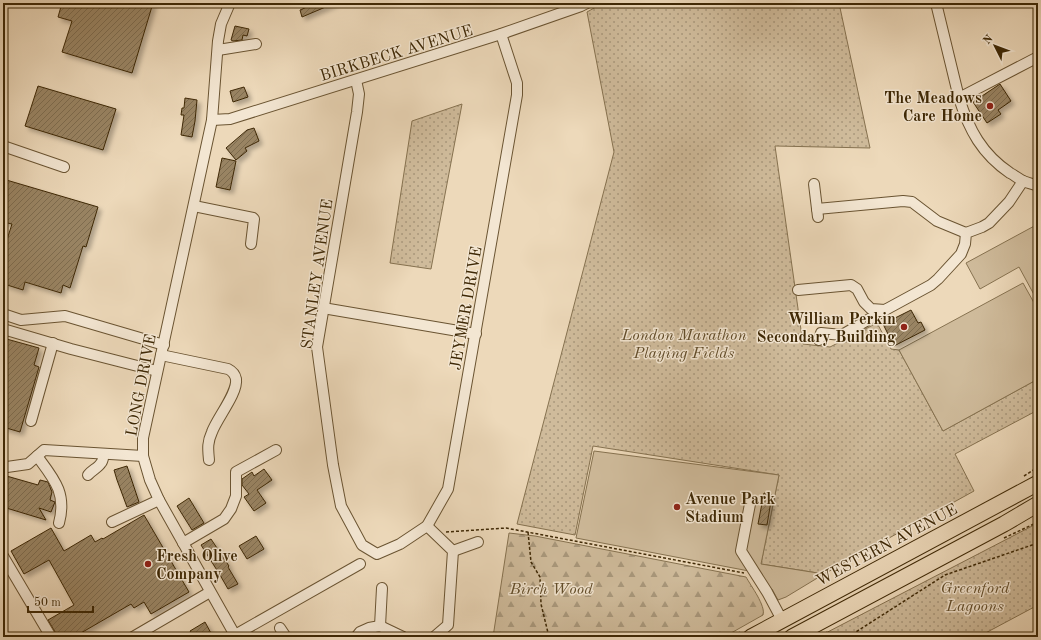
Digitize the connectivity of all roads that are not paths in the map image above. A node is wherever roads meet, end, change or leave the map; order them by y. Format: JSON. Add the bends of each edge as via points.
{"nodes":[{"id":1,"x":230,"y":3,"type":"edge"},
{"id":2,"x":587,"y":3,"type":"edge"},
{"id":3,"x":936,"y":3,"type":"edge"},
{"id":4,"x":501,"y":34,"type":"junction"},
{"id":5,"x":256,"y":44,"type":"dead end"},
{"id":6,"x":218,"y":50,"type":"junction"},
{"id":7,"x":1038,"y":57,"type":"edge"},
{"id":8,"x":356,"y":80,"type":"junction"},
{"id":9,"x":959,"y":98,"type":"junction"},
{"id":10,"x":212,"y":120,"type":"junction"},
{"id":11,"x":3,"y":146,"type":"edge"},
{"id":12,"x":64,"y":167,"type":"dead end"},
{"id":13,"x":1023,"y":181,"type":"junction"},
{"id":14,"x":814,"y":184,"type":"dead end"},
{"id":15,"x":1038,"y":186,"type":"edge"},
{"id":16,"x":194,"y":206,"type":"junction"},
{"id":17,"x":966,"y":233,"type":"junction"},
{"id":18,"x":251,"y":244,"type":"dead end"},
{"id":19,"x":798,"y":290,"type":"dead end"},
{"id":20,"x":323,"y":308,"type":"junction"},
{"id":21,"x":885,"y":310,"type":"junction"},
{"id":22,"x":3,"y":314,"type":"edge"},
{"id":23,"x":3,"y":329,"type":"edge"},
{"id":24,"x":476,"y":334,"type":"junction"},
{"id":25,"x":819,"y":340,"type":"dead end"},
{"id":26,"x":53,"y":343,"type":"junction"},
{"id":27,"x":164,"y":345,"type":"junction"},
{"id":28,"x":161,"y":355,"type":"junction"},
{"id":29,"x":157,"y":371,"type":"junction"},
{"id":30,"x":31,"y":421,"type":"dead end"},
{"id":31,"x":276,"y":450,"type":"dead end"},
{"id":32,"x":104,"y":454,"type":"junction"},
{"id":33,"x":37,"y":456,"type":"junction"},
{"id":34,"x":143,"y":456,"type":"junction"},
{"id":35,"x":209,"y":460,"type":"dead end"},
{"id":36,"x":3,"y":466,"type":"edge"},
{"id":37,"x":88,"y":475,"type":"dead end"},
{"id":38,"x":1038,"y":476,"type":"edge"},
{"id":39,"x":1038,"y":483,"type":"edge"},
{"id":40,"x":159,"y":500,"type":"junction"},
{"id":41,"x":750,"y":504,"type":"dead end"},
{"id":42,"x":999,"y":504,"type":"junction"},
{"id":43,"x":1038,"y":504,"type":"edge"},
{"id":44,"x":1038,"y":510,"type":"edge"},
{"id":45,"x":112,"y":522,"type":"dead end"},
{"id":46,"x":59,"y":523,"type":"dead end"},
{"id":47,"x":1004,"y":524,"type":"junction"},
{"id":48,"x":426,"y":526,"type":"junction"},
{"id":49,"x":478,"y":542,"type":"dead end"},
{"id":50,"x":182,"y":543,"type":"junction"},
{"id":51,"x":453,"y":551,"type":"junction"},
{"id":52,"x":377,"y":554,"type":"joint"},
{"id":53,"x":3,"y":556,"type":"edge"},
{"id":54,"x":360,"y":564,"type":"dead end"},
{"id":55,"x":382,"y":588,"type":"dead end"},
{"id":56,"x":210,"y":592,"type":"junction"},
{"id":57,"x":782,"y":620,"type":"junction"},
{"id":58,"x":380,"y":626,"type":"junction"},
{"id":59,"x":235,"y":636,"type":"edge"},
{"id":60,"x":51,"y":637,"type":"edge"},
{"id":61,"x":132,"y":637,"type":"edge"},
{"id":62,"x":356,"y":637,"type":"edge"},
{"id":63,"x":403,"y":637,"type":"edge"},
{"id":64,"x":434,"y":637,"type":"edge"},
{"id":65,"x":751,"y":637,"type":"edge"},
{"id":66,"x":792,"y":637,"type":"edge"}],
"edges":[{"from":1,"to":6,"type":"street","name":"LONG DRIVE","via":[[221,24]]},
{"from":2,"to":4,"type":"street","name":"BIRKBECK AVENUE"},
{"from":3,"to":9,"type":"street"},
{"from":4,"to":8,"type":"street","name":"BIRKBECK AVENUE"},
{"from":4,"to":24,"type":"street","name":"JEYMER DRIVE","via":[[517,83],[517,96]]},
{"from":5,"to":6,"type":"street"},
{"from":6,"to":10,"type":"street","name":"LONG DRIVE"},
{"from":7,"to":9,"type":"street"},
{"from":8,"to":10,"type":"street","name":"BIRKBECK AVENUE","via":[[230,119]]},
{"from":8,"to":20,"type":"street","name":"STANLEY AVENUE","via":[[357,112]]},
{"from":9,"to":13,"type":"street","via":[[970,129],[979,144],[995,161]]},
{"from":10,"to":16,"type":"street","name":"LONG DRIVE"},
{"from":11,"to":12,"type":"street"},
{"from":13,"to":15,"type":"street"},
{"from":13,"to":17,"type":"street","via":[[1009,202],[989,223]]},
{"from":14,"to":17,"type":"street","via":[[818,213],[903,200],[912,202],[937,221]]},
{"from":16,"to":18,"type":"street","via":[[253,218]]},
{"from":16,"to":27,"type":"street","name":"LONG DRIVE"},
{"from":17,"to":21,"type":"street","via":[[961,254],[938,279]]},
{"from":19,"to":21,"type":"street","via":[[851,285],[858,288],[864,302],[871,309]]},
{"from":20,"to":24,"type":"street"},
{"from":20,"to":52,"type":"street","name":"STANLEY AVENUE","via":[[317,347],[341,506],[362,545]]},
{"from":21,"to":25,"type":"street","via":[[842,335],[821,333]]},
{"from":22,"to":27,"type":"street","via":[[21,320],[65,316]]},
{"from":23,"to":26,"type":"street"},
{"from":24,"to":48,"type":"street","name":"JEYMER DRIVE","via":[[448,489]]},
{"from":26,"to":29,"type":"street"},
{"from":26,"to":30,"type":"street"},
{"from":27,"to":28,"type":"street","name":"LONG DRIVE"},
{"from":28,"to":29,"type":"street","name":"LONG DRIVE"},
{"from":28,"to":35,"type":"street","via":[[228,369],[236,378],[236,386],[230,400],[212,432],[208,445]]},
{"from":29,"to":34,"type":"street","name":"LONG DRIVE","via":[[143,438]]},
{"from":31,"to":50,"type":"street","via":[[236,472],[236,496],[225,521]]},
{"from":32,"to":33,"type":"street","via":[[44,450]]},
{"from":32,"to":34,"type":"street"},
{"from":32,"to":37,"type":"street","via":[[101,463]]},
{"from":33,"to":36,"type":"street","via":[[28,464],[7,468]]},
{"from":33,"to":46,"type":"street","via":[[57,486],[62,512]]},
{"from":34,"to":40,"type":"street","name":"LONG DRIVE"},
{"from":38,"to":42,"type":"highway"},
{"from":39,"to":42,"type":"highway","name":"WESTERN AVENUE"},
{"from":40,"to":45,"type":"street"},
{"from":40,"to":50,"type":"street","name":"LONG DRIVE"},
{"from":41,"to":57,"type":"street","via":[[741,551]]},
{"from":42,"to":57,"type":"highway","name":"WESTERN AVENUE"},
{"from":43,"to":47,"type":"highway"},
{"from":44,"to":47,"type":"highway"},
{"from":47,"to":66,"type":"highway"},
{"from":48,"to":51,"type":"street"},
{"from":48,"to":52,"type":"street","name":"JEYMER DRIVE","via":[[400,544]]},
{"from":49,"to":51,"type":"street"},
{"from":50,"to":56,"type":"street","name":"LONG DRIVE"},
{"from":51,"to":64,"type":"street","via":[[448,625]]},
{"from":53,"to":60,"type":"street"},
{"from":54,"to":59,"type":"street"},
{"from":55,"to":58,"type":"street"},
{"from":56,"to":59,"type":"street","name":"LONG DRIVE"},
{"from":56,"to":61,"type":"street"},
{"from":57,"to":65,"type":"highway","name":"WESTERN AVENUE"},
{"from":58,"to":62,"type":"street","via":[[360,632]]},
{"from":58,"to":63,"type":"street"}]}
